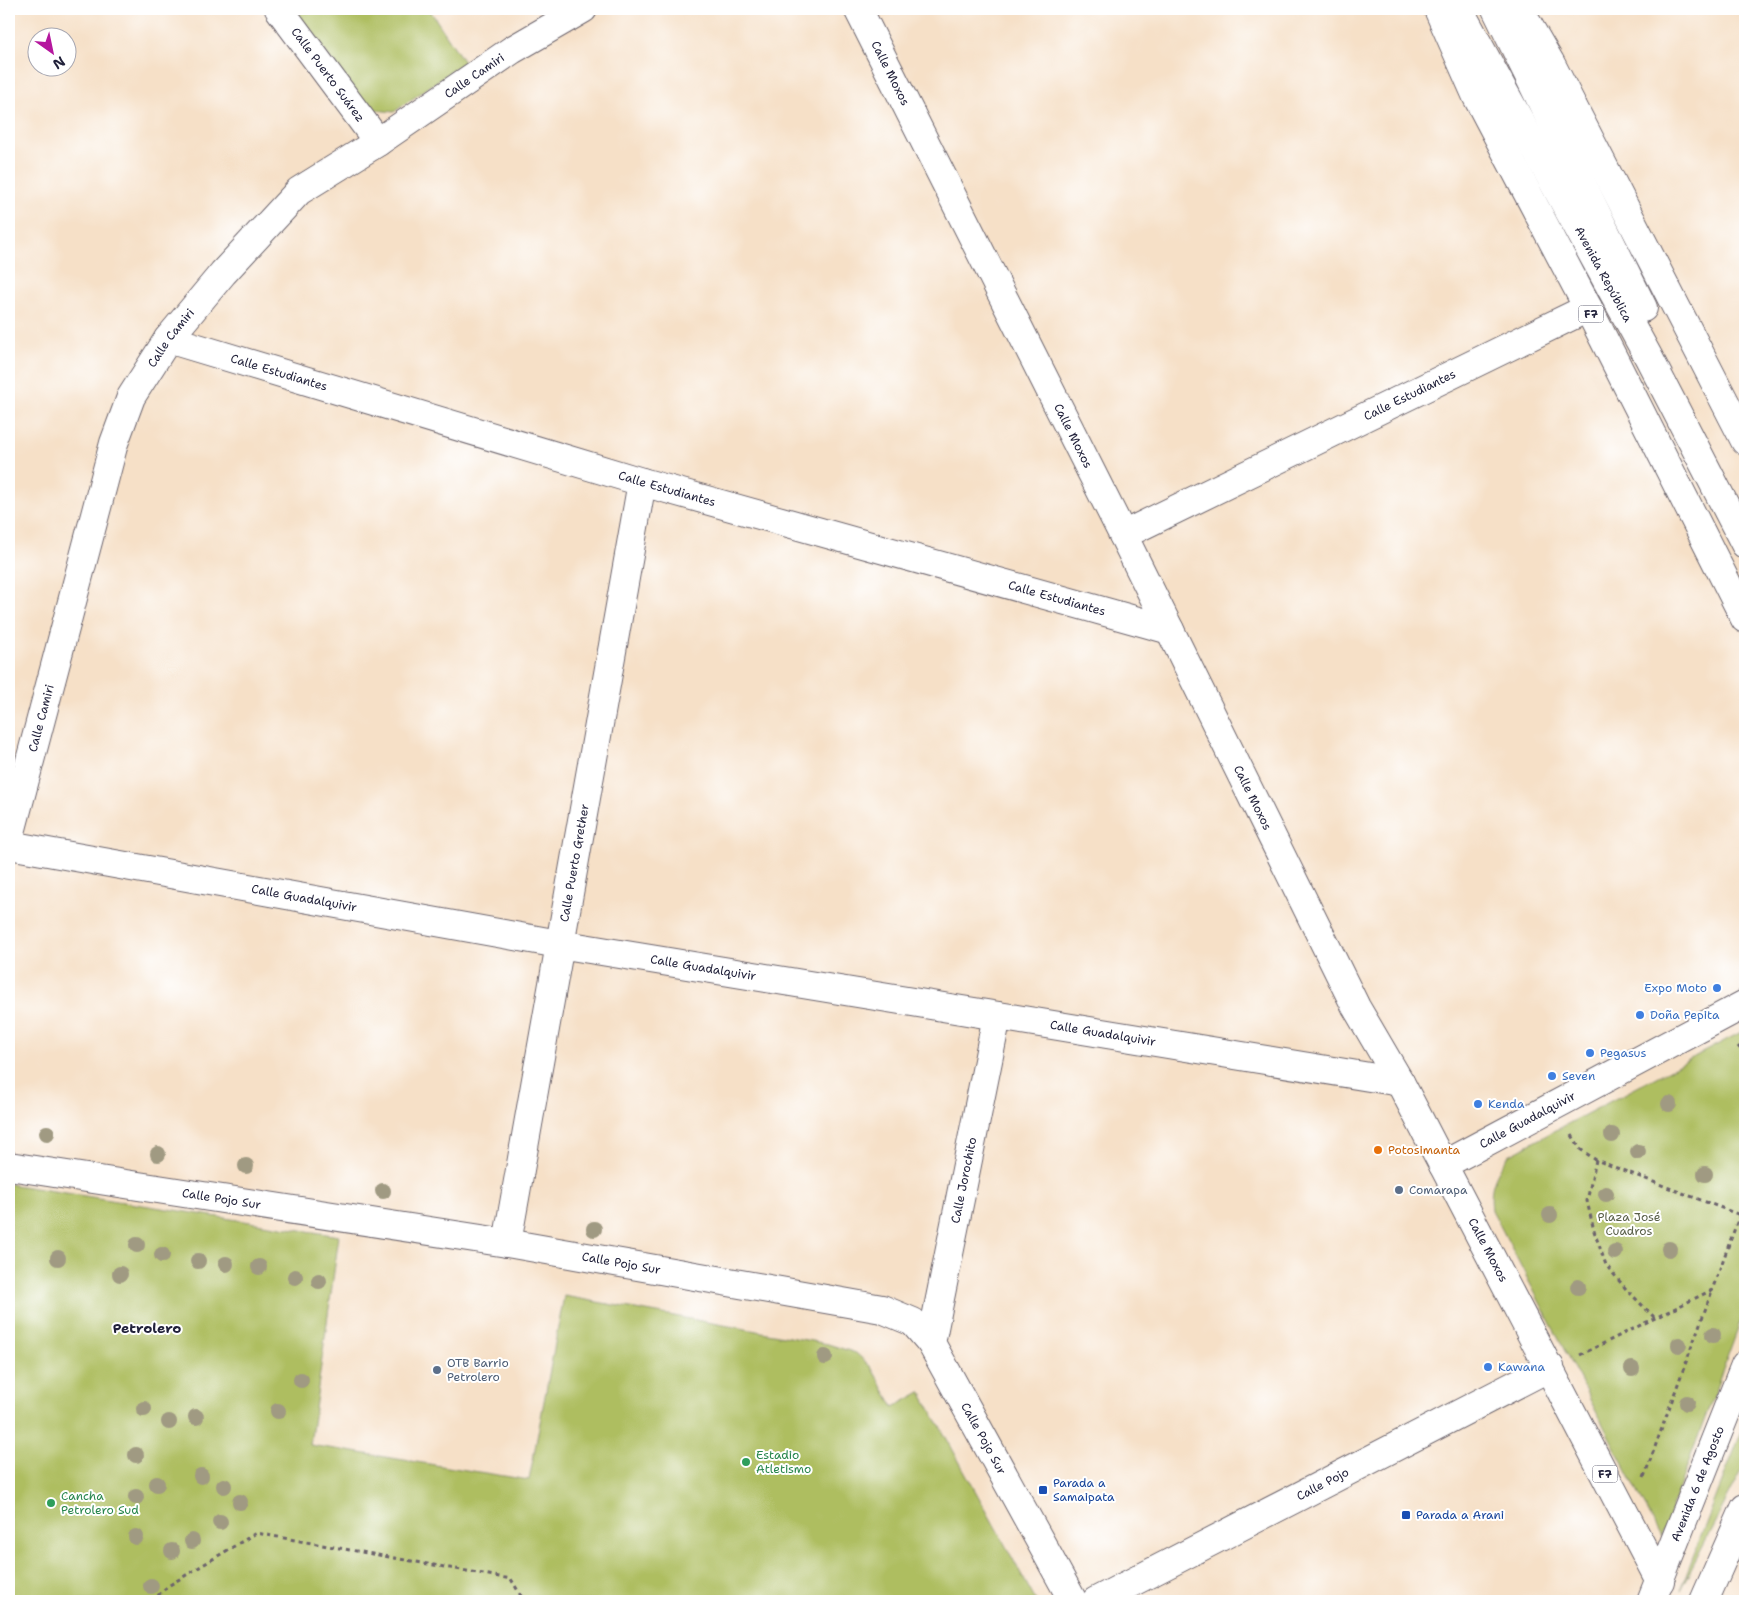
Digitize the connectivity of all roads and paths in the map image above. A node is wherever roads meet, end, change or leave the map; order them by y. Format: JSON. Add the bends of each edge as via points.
{"nodes":[{"id":1,"x":279,"y":9,"type":"edge"},
{"id":2,"x":583,"y":9,"type":"edge"},
{"id":3,"x":858,"y":9,"type":"edge"},
{"id":4,"x":1438,"y":9,"type":"edge"},
{"id":5,"x":1459,"y":9,"type":"edge"},
{"id":6,"x":1496,"y":9,"type":"edge"},
{"id":7,"x":1519,"y":9,"type":"edge"},
{"id":8,"x":378,"y":142,"type":"junction"},
{"id":9,"x":1588,"y":308,"type":"junction"},
{"id":10,"x":168,"y":339,"type":"junction"},
{"id":11,"x":1656,"y":354,"type":"junction"},
{"id":12,"x":1745,"y":441,"type":"edge"},
{"id":13,"x":642,"y":482,"type":"junction"},
{"id":14,"x":1745,"y":508,"type":"edge"},
{"id":15,"x":1123,"y":535,"type":"junction"},
{"id":16,"x":1745,"y":544,"type":"edge"},
{"id":17,"x":1745,"y":619,"type":"edge"},
{"id":18,"x":1170,"y":630,"type":"junction"},
{"id":19,"x":9,"y":840,"type":"edge"},
{"id":20,"x":9,"y":845,"type":"edge"},
{"id":21,"x":560,"y":944,"type":"junction"},
{"id":22,"x":1745,"y":1004,"type":"edge"},
{"id":23,"x":997,"y":1016,"type":"junction"},
{"id":24,"x":1738,"y":1046,"type":"dead end"},
{"id":25,"x":1745,"y":1054,"type":"edge"},
{"id":26,"x":1400,"y":1082,"type":"junction"},
{"id":27,"x":1572,"y":1135,"type":"dead end"},
{"id":28,"x":1596,"y":1160,"type":"junction"},
{"id":29,"x":1443,"y":1165,"type":"junction"},
{"id":30,"x":9,"y":1166,"type":"edge"},
{"id":31,"x":1745,"y":1201,"type":"edge"},
{"id":32,"x":1740,"y":1215,"type":"junction"},
{"id":33,"x":507,"y":1243,"type":"junction"},
{"id":34,"x":1712,"y":1290,"type":"junction"},
{"id":35,"x":1655,"y":1318,"type":"junction"},
{"id":36,"x":931,"y":1343,"type":"junction"},
{"id":37,"x":1575,"y":1358,"type":"dead end"},
{"id":38,"x":1745,"y":1365,"type":"edge"},
{"id":39,"x":1550,"y":1367,"type":"junction"},
{"id":40,"x":1640,"y":1486,"type":"dead end"},
{"id":41,"x":1745,"y":1508,"type":"edge"},
{"id":42,"x":1736,"y":1544,"type":"edge"},
{"id":43,"x":1655,"y":1591,"type":"edge"},
{"id":44,"x":152,"y":1601,"type":"edge"},
{"id":45,"x":524,"y":1601,"type":"edge"},
{"id":46,"x":1073,"y":1601,"type":"edge"},
{"id":47,"x":1096,"y":1601,"type":"edge"},
{"id":48,"x":1704,"y":1601,"type":"edge"}],
"edges":[{"from":1,"to":8,"type":"street","name":"Calle Puerto Suárez"},
{"from":2,"to":8,"type":"street","name":"Calle Camiri","via":[[512,50]]},
{"from":3,"to":15,"type":"street","name":"Calle Moxos"},
{"from":4,"to":9,"type":"street","number":"F7","via":[[1476,97]]},
{"from":5,"to":11,"type":"street","name":"Avenida República"},
{"from":6,"to":11,"type":"street","name":"Avenida República"},
{"from":7,"to":12,"type":"street","via":[[1550,62]]},
{"from":8,"to":10,"type":"street","name":"Calle Camiri","via":[[298,191]]},
{"from":9,"to":15,"type":"street","name":"Calle Estudiantes"},
{"from":9,"to":17,"type":"street","number":"F7"},
{"from":10,"to":13,"type":"street","name":"Calle Estudiantes"},
{"from":10,"to":19,"type":"street","name":"Calle Camiri","via":[[131,397],[114,443]]},
{"from":11,"to":14,"type":"street","name":"Avenida República"},
{"from":11,"to":16,"type":"street","name":"Avenida República"},
{"from":13,"to":18,"type":"street","name":"Calle Estudiantes"},
{"from":13,"to":21,"type":"street","name":"Calle Puerto Grether"},
{"from":15,"to":18,"type":"street","name":"Calle Moxos"},
{"from":18,"to":26,"type":"street","name":"Calle Moxos","via":[[1356,1007]]},
{"from":20,"to":21,"type":"street","name":"Calle Guadalquivir"},
{"from":21,"to":23,"type":"street","name":"Calle Guadalquivir"},
{"from":21,"to":33,"type":"street","name":"Calle Puerto Grether"},
{"from":22,"to":29,"type":"street","name":"Calle Guadalquivir"},
{"from":23,"to":26,"type":"street","name":"Calle Guadalquivir"},
{"from":23,"to":36,"type":"street","name":"Calle Jorochito"},
{"from":24,"to":25,"type":"path"},
{"from":26,"to":29,"type":"street","name":"Calle Moxos"},
{"from":27,"to":28,"type":"path","via":[[1580,1150]]},
{"from":28,"to":32,"type":"path"},
{"from":28,"to":35,"type":"path","via":[[1587,1201],[1606,1265]]},
{"from":29,"to":39,"type":"street","name":"Calle Moxos","number":"F7"},
{"from":30,"to":33,"type":"street","name":"Calle Pojo Sur"},
{"from":31,"to":32,"type":"path"},
{"from":32,"to":34,"type":"path"},
{"from":33,"to":36,"type":"street","name":"Calle Pojo Sur","via":[[882,1309],[913,1322]]},
{"from":34,"to":35,"type":"path"},
{"from":34,"to":40,"type":"path"},
{"from":35,"to":37,"type":"path"},
{"from":36,"to":46,"type":"street","name":"Calle Pojo Sur"},
{"from":38,"to":43,"type":"street","name":"Avenida 6 de Agosto"},
{"from":39,"to":43,"type":"street","name":"Calle Moxos","number":"F7"},
{"from":39,"to":47,"type":"street","name":"Calle Pojo"},
{"from":41,"to":42,"type":"street"},
{"from":42,"to":48,"type":"street"},
{"from":44,"to":45,"type":"path","via":[[168,1586],[256,1533],[512,1579]]}]}
